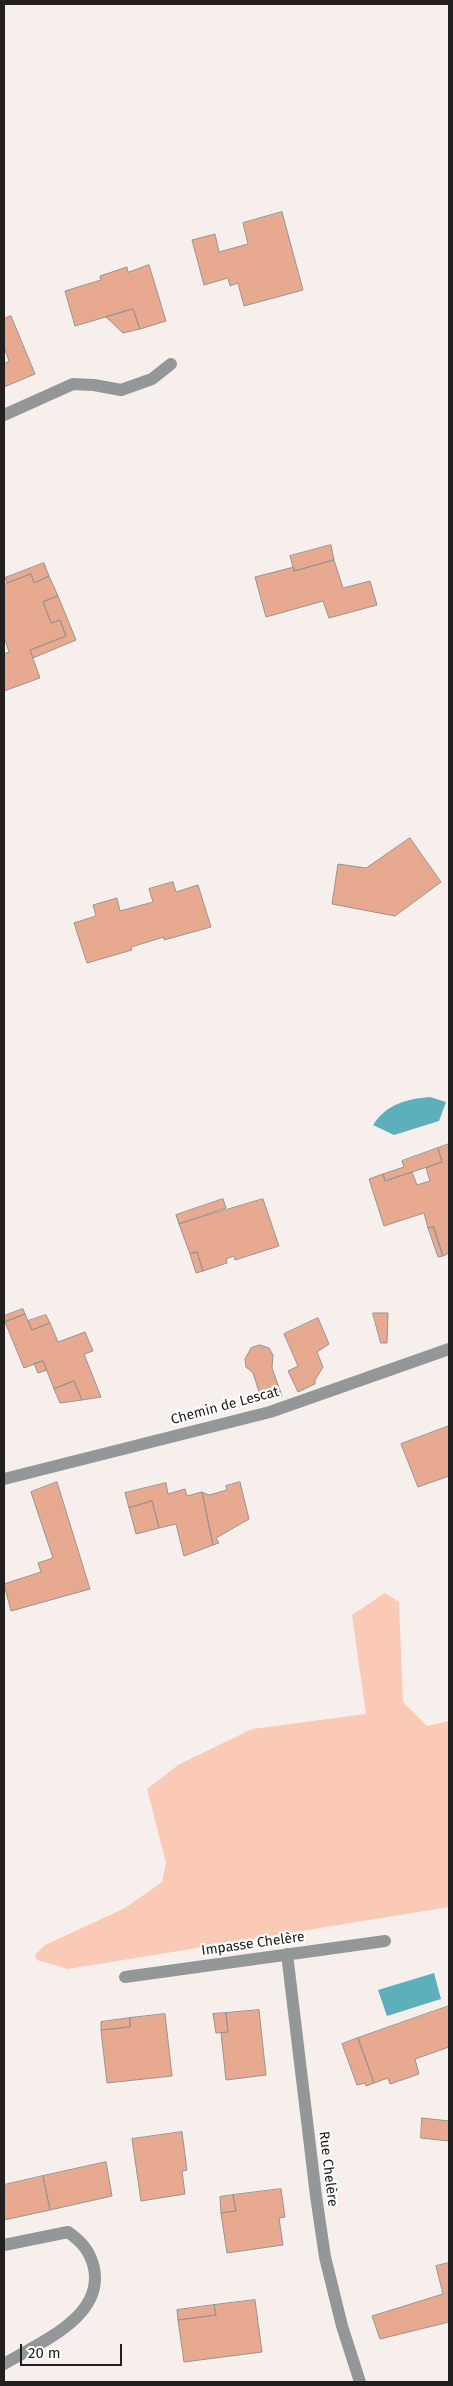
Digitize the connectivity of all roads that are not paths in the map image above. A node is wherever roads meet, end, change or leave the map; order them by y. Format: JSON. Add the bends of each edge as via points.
{"nodes":[{"id":1,"x":172,"y":364,"type":"dead end"},
{"id":2,"x":4,"y":415,"type":"edge"},
{"id":3,"x":449,"y":1349,"type":"edge"},
{"id":4,"x":4,"y":1479,"type":"edge"},
{"id":5,"x":385,"y":1941,"type":"dead end"},
{"id":6,"x":287,"y":1954,"type":"junction"},
{"id":7,"x":125,"y":1978,"type":"dead end"},
{"id":8,"x":4,"y":2245,"type":"edge"},
{"id":9,"x":4,"y":2364,"type":"edge"},
{"id":10,"x":360,"y":2382,"type":"edge"}],
"edges":[{"from":1,"to":2,"type":"street","via":[[152,379],[121,390],[73,384]]},
{"from":3,"to":4,"type":"street","name":"Chemin de Lescat","via":[[270,1412]]},
{"from":5,"to":6,"type":"street","name":"Impasse Chelère"},
{"from":6,"to":7,"type":"street","name":"Impasse Chelère"},
{"from":6,"to":10,"type":"street","name":"Rue Chelère","via":[[325,2257]]},
{"from":8,"to":9,"type":"street","via":[[68,2232],[81,2241],[92,2257],[95,2275],[94,2290],[87,2308],[72,2322]]}]}
